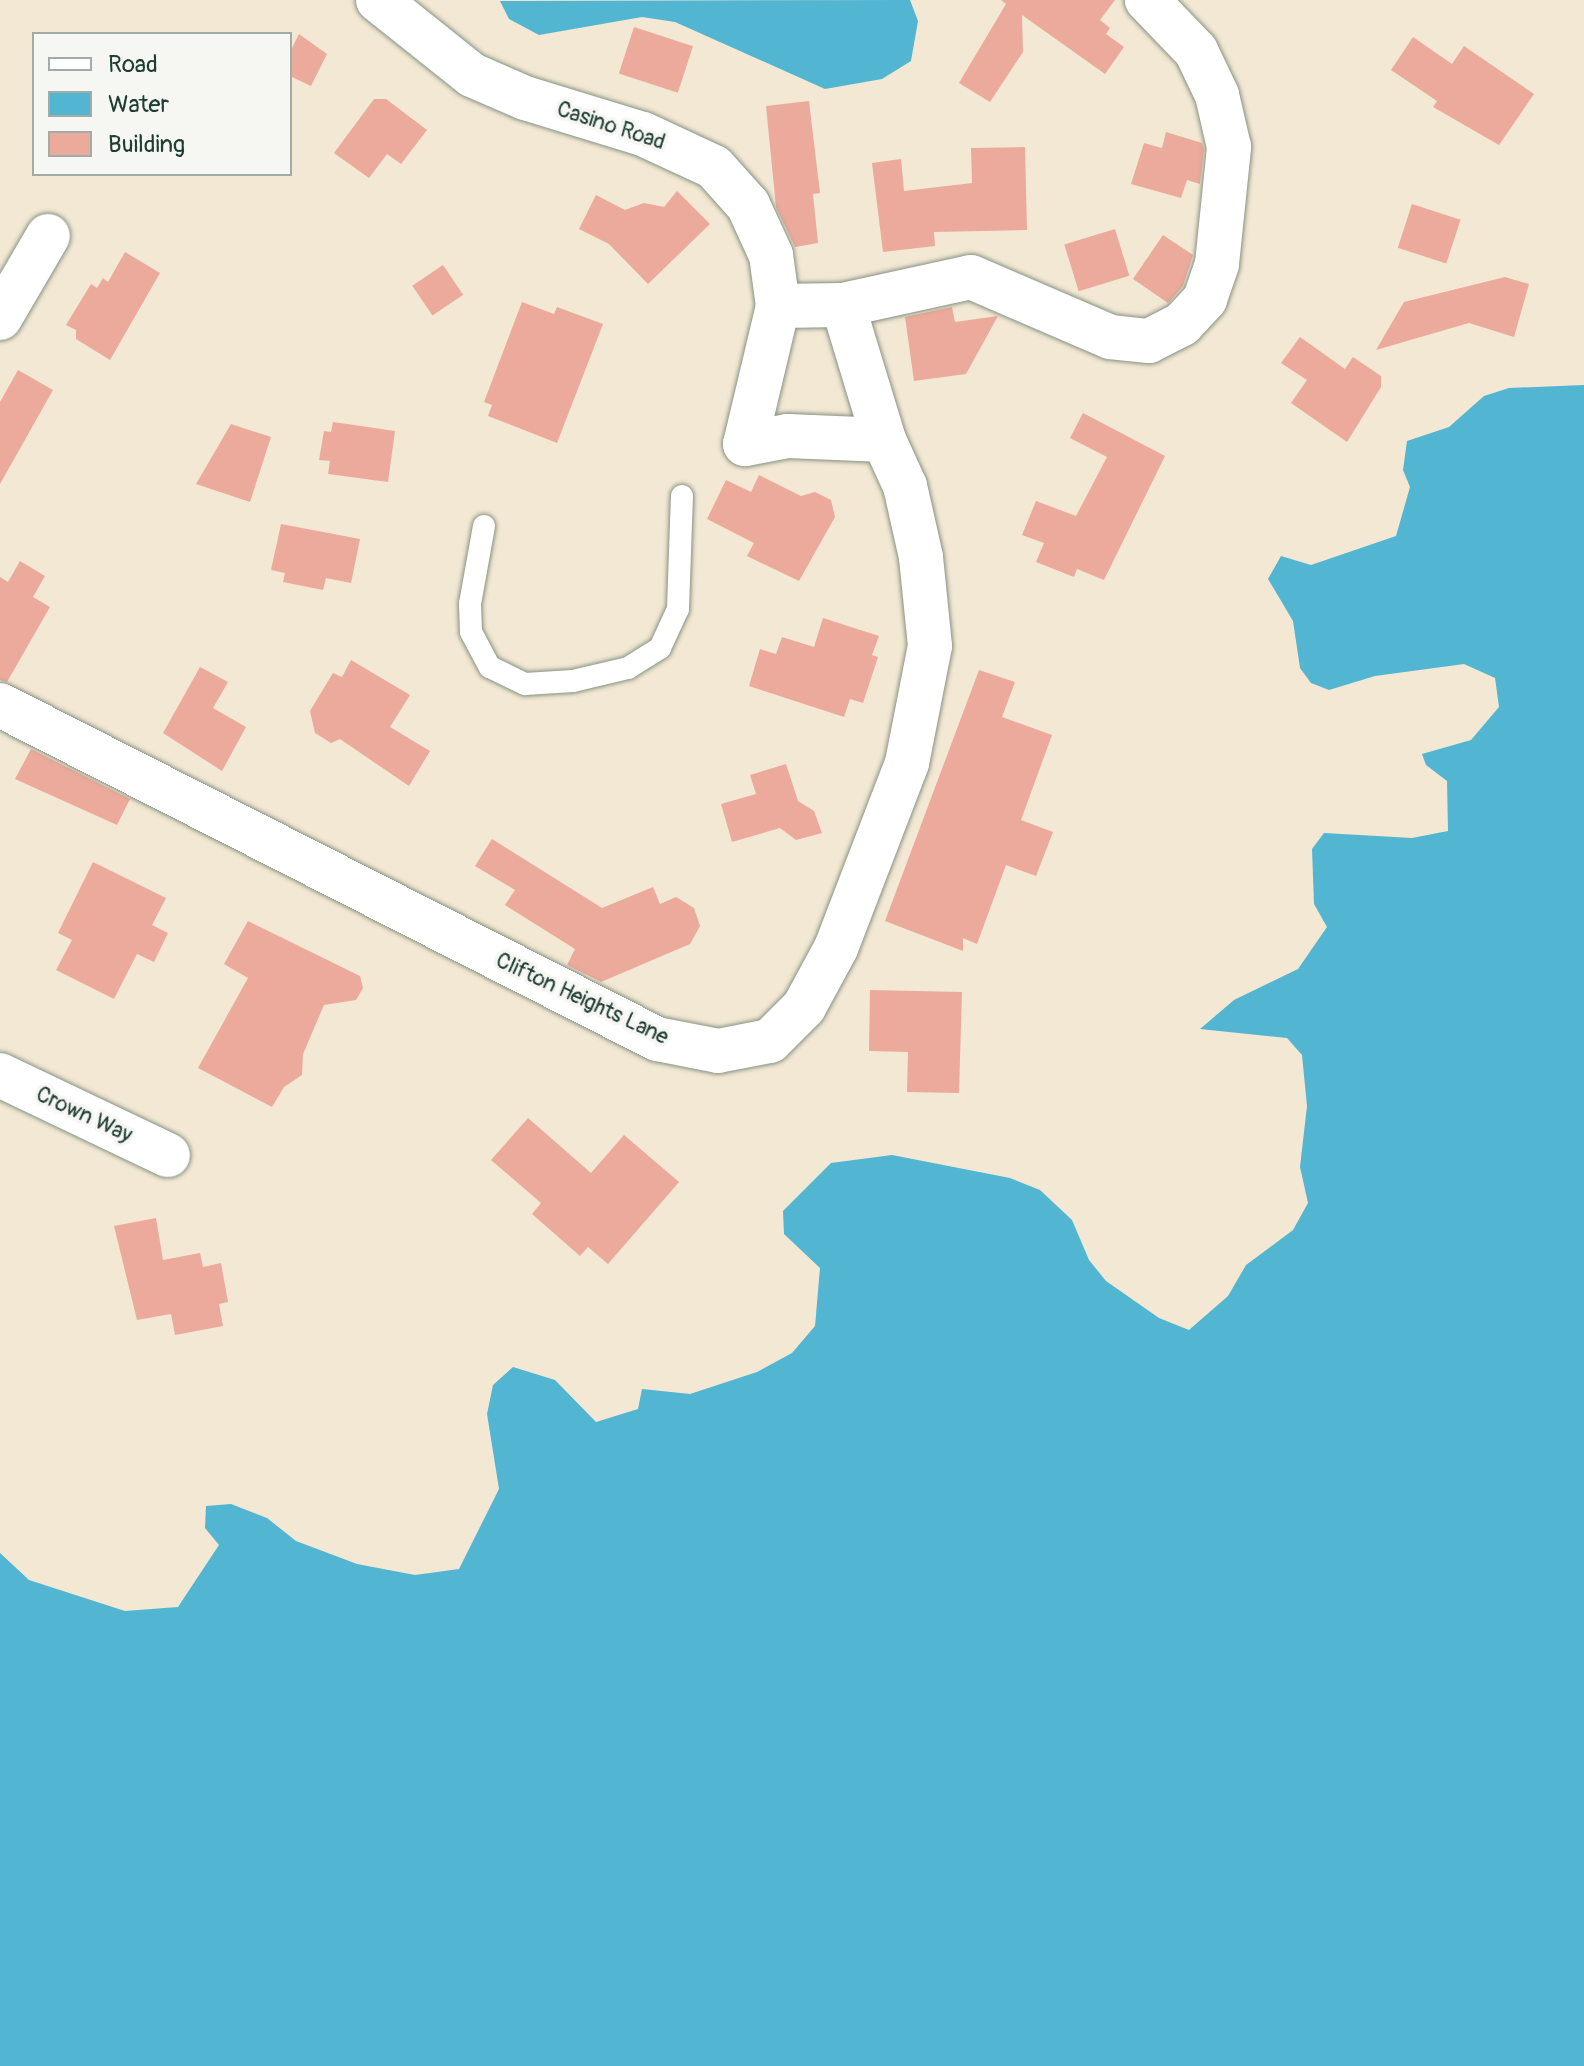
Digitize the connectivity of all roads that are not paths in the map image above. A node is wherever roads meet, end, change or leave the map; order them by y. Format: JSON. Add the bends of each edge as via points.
{"nodes":[{"id":1,"x":378,"y":0,"type":"edge"},
{"id":2,"x":1147,"y":0,"type":"edge"},
{"id":3,"x":48,"y":236,"type":"dead end"},
{"id":4,"x":843,"y":305,"type":"junction"},
{"id":5,"x":778,"y":306,"type":"junction"},
{"id":6,"x":0,"y":318,"type":"edge"},
{"id":7,"x":884,"y":440,"type":"junction"},
{"id":8,"x":682,"y":496,"type":"dead end"},
{"id":9,"x":484,"y":526,"type":"dead end"},
{"id":10,"x":0,"y":705,"type":"edge"},
{"id":11,"x":0,"y":1075,"type":"edge"},
{"id":12,"x":168,"y":1155,"type":"dead end"}],
"edges":[{"from":1,"to":5,"type":"street","name":"Casino Road","via":[[472,75],[643,134],[714,167],[748,205],[771,255]]},
{"from":2,"to":4,"type":"street","via":[[1196,51],[1217,95],[1229,147],[1217,264],[1205,299],[1182,324],[1149,341],[1110,337],[971,277]]},
{"from":3,"to":6,"type":"street"},
{"from":4,"to":5,"type":"street"},
{"from":4,"to":7,"type":"street"},
{"from":5,"to":7,"type":"street","name":"Casino Road","via":[[745,444],[788,436]]},
{"from":7,"to":10,"type":"street","name":"Clifton Heights Lane","via":[[905,486],[921,557],[930,646],[923,699],[890,812],[836,948],[804,1007],[770,1041],[718,1051],[657,1039]]},
{"from":8,"to":9,"type":"lane","via":[[678,609],[660,648],[628,668],[573,681],[525,684],[490,667],[471,632],[470,604]]},
{"from":11,"to":12,"type":"street","name":"Crown Way"}]}
